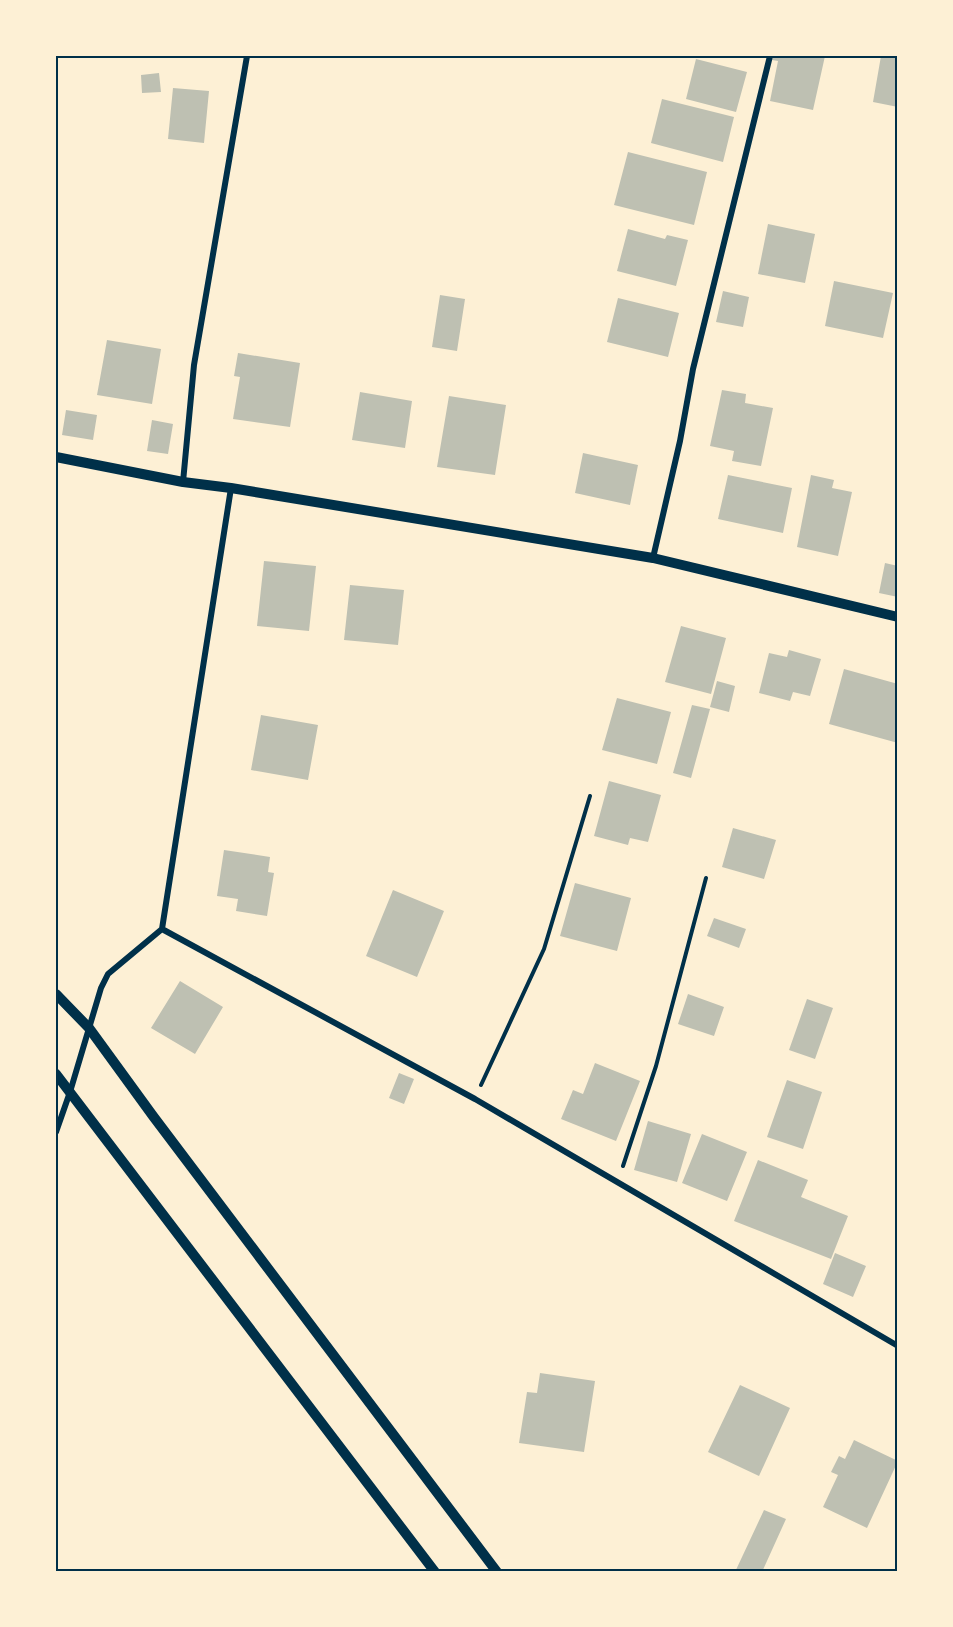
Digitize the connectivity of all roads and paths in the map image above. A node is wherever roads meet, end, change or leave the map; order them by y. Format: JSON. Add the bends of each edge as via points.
{"nodes":[{"id":1,"x":247,"y":56,"type":"edge"},
{"id":2,"x":771,"y":56,"type":"edge"},
{"id":3,"x":56,"y":457,"type":"edge"},
{"id":4,"x":183,"y":482,"type":"junction"},
{"id":5,"x":231,"y":488,"type":"junction"},
{"id":6,"x":653,"y":558,"type":"junction"},
{"id":7,"x":897,"y":618,"type":"edge"},
{"id":8,"x":591,"y":796,"type":"dead end"},
{"id":9,"x":706,"y":878,"type":"dead end"},
{"id":10,"x":162,"y":929,"type":"junction"},
{"id":11,"x":56,"y":994,"type":"edge"},
{"id":12,"x":89,"y":1028,"type":"junction"},
{"id":13,"x":56,"y":1074,"type":"edge"},
{"id":14,"x":70,"y":1092,"type":"junction"},
{"id":15,"x":475,"y":1099,"type":"junction"},
{"id":16,"x":56,"y":1132,"type":"edge"},
{"id":17,"x":617,"y":1184,"type":"junction"},
{"id":18,"x":897,"y":1346,"type":"edge"},
{"id":19,"x":435,"y":1572,"type":"edge"},
{"id":20,"x":497,"y":1572,"type":"edge"}],
"edges":[{"from":1,"to":4,"type":"street","via":[[194,365]]},
{"from":2,"to":6,"type":"street","via":[[693,369]]},
{"from":3,"to":4,"type":"street"},
{"from":4,"to":5,"type":"street"},
{"from":5,"to":6,"type":"street"},
{"from":5,"to":10,"type":"street"},
{"from":6,"to":7,"type":"street"},
{"from":8,"to":15,"type":"path","via":[[544,949]]},
{"from":9,"to":17,"type":"path","via":[[656,1066]]},
{"from":10,"to":12,"type":"street","via":[[108,974]]},
{"from":10,"to":15,"type":"street"},
{"from":11,"to":12,"type":"street"},
{"from":12,"to":14,"type":"street"},
{"from":12,"to":20,"type":"street"},
{"from":13,"to":14,"type":"street"},
{"from":14,"to":16,"type":"street"},
{"from":14,"to":19,"type":"street"},
{"from":15,"to":17,"type":"street"},
{"from":17,"to":18,"type":"street"}]}
